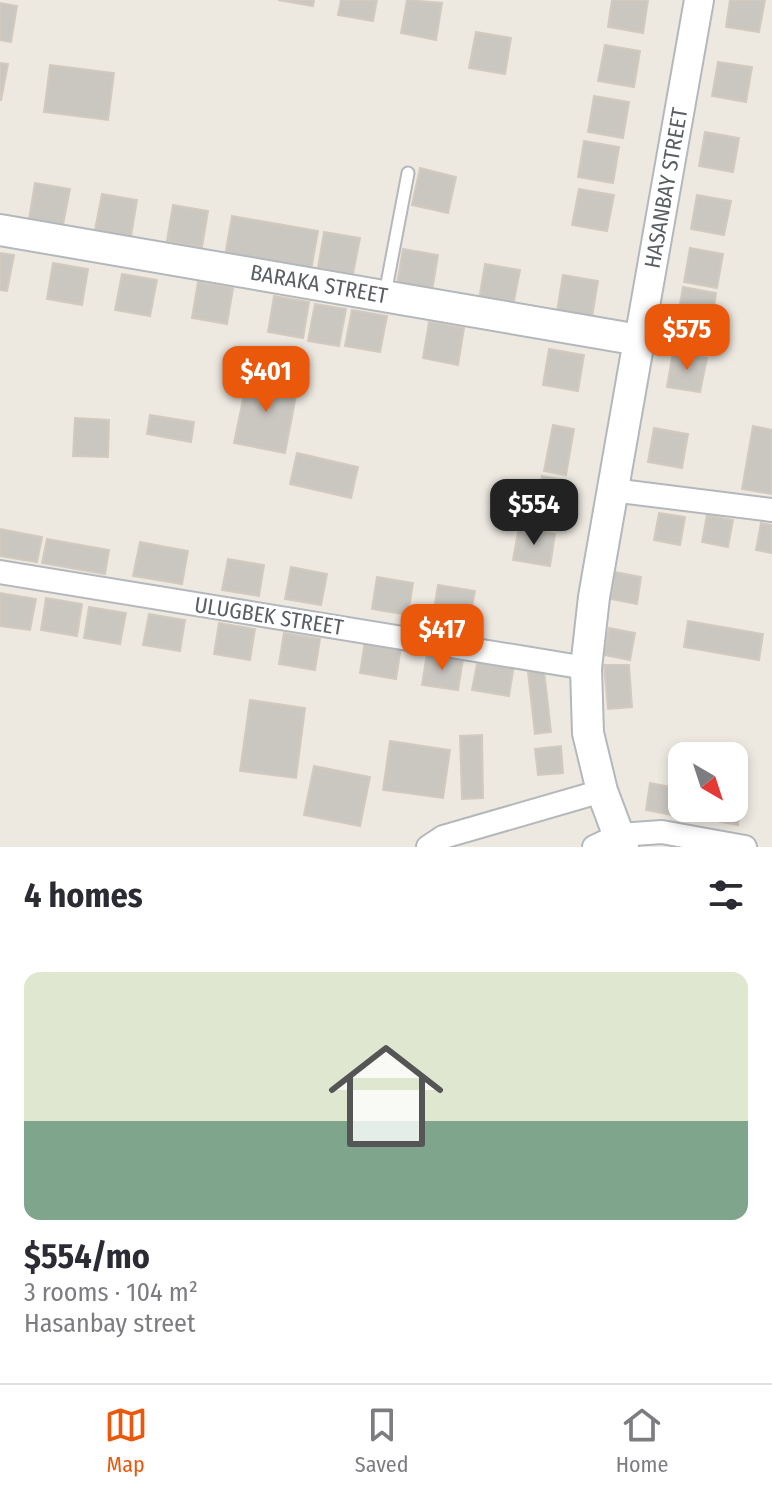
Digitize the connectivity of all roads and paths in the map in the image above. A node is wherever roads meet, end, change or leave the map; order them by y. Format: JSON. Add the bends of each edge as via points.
{"nodes":[{"id":1,"x":699,"y":0,"type":"edge"},
{"id":2,"x":408,"y":173,"type":"dead end"},
{"id":3,"x":0,"y":230,"type":"edge"},
{"id":4,"x":385,"y":295,"type":"junction"},
{"id":5,"x":639,"y":340,"type":"junction"},
{"id":6,"x":612,"y":490,"type":"junction"},
{"id":7,"x":772,"y":510,"type":"edge"},
{"id":8,"x":0,"y":572,"type":"edge"},
{"id":9,"x":586,"y":668,"type":"junction"},
{"id":10,"x":602,"y":791,"type":"junction"},
{"id":11,"x":612,"y":843,"type":"edge"},
{"id":12,"x":428,"y":847,"type":"edge"},
{"id":13,"x":745,"y":847,"type":"edge"}],
"edges":[{"from":1,"to":5,"type":"street","name":"HASANBAY STREET"},
{"from":2,"to":4,"type":"lane"},
{"from":3,"to":4,"type":"main road","name":"BARAKA STREET"},
{"from":4,"to":5,"type":"main road","name":"BARAKA STREET"},
{"from":5,"to":6,"type":"main road","name":"HASANBAY STREET"},
{"from":6,"to":7,"type":"street"},
{"from":6,"to":9,"type":"main road","name":"HASANBAY STREET"},
{"from":8,"to":9,"type":"street","name":"ULUGBEK STREET"},
{"from":9,"to":10,"type":"main road","name":"HASANBAY STREET","via":[[588,733]]},
{"from":10,"to":11,"type":"main road","name":"HASANBAY STREET"},
{"from":10,"to":12,"type":"street","via":[[443,837]]},
{"from":11,"to":13,"type":"street","via":[[662,832]]}]}
